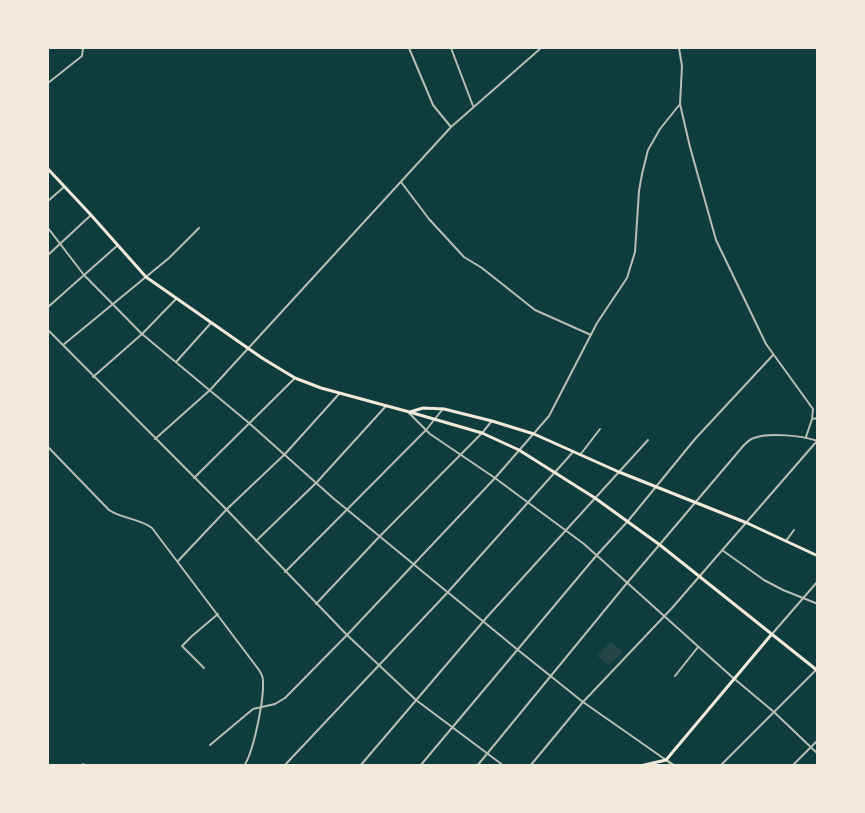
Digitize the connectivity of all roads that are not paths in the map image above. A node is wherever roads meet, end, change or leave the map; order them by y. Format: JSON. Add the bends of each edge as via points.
{"nodes":[{"id":1,"x":83,"y":48,"type":"edge"},
{"id":2,"x":409,"y":48,"type":"edge"},
{"id":3,"x":451,"y":48,"type":"edge"},
{"id":4,"x":541,"y":48,"type":"edge"},
{"id":5,"x":679,"y":48,"type":"edge"},
{"id":6,"x":48,"y":83,"type":"edge"},
{"id":7,"x":680,"y":104,"type":"junction"},
{"id":8,"x":473,"y":107,"type":"junction"},
{"id":9,"x":451,"y":127,"type":"junction"},
{"id":10,"x":48,"y":169,"type":"edge"},
{"id":11,"x":401,"y":182,"type":"junction"},
{"id":12,"x":64,"y":187,"type":"junction"},
{"id":13,"x":48,"y":201,"type":"edge"},
{"id":14,"x":91,"y":215,"type":"junction"},
{"id":15,"x":48,"y":228,"type":"edge"},
{"id":16,"x":199,"y":228,"type":"dead end"},
{"id":17,"x":60,"y":244,"type":"junction"},
{"id":18,"x":118,"y":245,"type":"junction"},
{"id":19,"x":48,"y":255,"type":"edge"},
{"id":20,"x":84,"y":275,"type":"junction"},
{"id":21,"x":146,"y":277,"type":"junction"},
{"id":22,"x":176,"y":299,"type":"junction"},
{"id":23,"x":112,"y":305,"type":"junction"},
{"id":24,"x":48,"y":307,"type":"edge"},
{"id":25,"x":211,"y":323,"type":"junction"},
{"id":26,"x":48,"y":330,"type":"edge"},
{"id":27,"x":142,"y":334,"type":"junction"},
{"id":28,"x":592,"y":335,"type":"junction"},
{"id":29,"x":63,"y":345,"type":"junction"},
{"id":30,"x":248,"y":349,"type":"junction"},
{"id":31,"x":773,"y":355,"type":"junction"},
{"id":32,"x":176,"y":362,"type":"junction"},
{"id":33,"x":94,"y":378,"type":"junction"},
{"id":34,"x":295,"y":378,"type":"junction"},
{"id":35,"x":210,"y":390,"type":"junction"},
{"id":36,"x":340,"y":394,"type":"junction"},
{"id":37,"x":387,"y":406,"type":"junction"},
{"id":38,"x":442,"y":409,"type":"junction"},
{"id":39,"x":408,"y":411,"type":"junction"},
{"id":40,"x":818,"y":418,"type":"edge"},
{"id":41,"x":435,"y":419,"type":"junction"},
{"id":42,"x":812,"y":419,"type":"junction"},
{"id":43,"x":492,"y":421,"type":"junction"},
{"id":44,"x":249,"y":423,"type":"junction"},
{"id":45,"x":600,"y":429,"type":"dead end"},
{"id":46,"x":426,"y":430,"type":"junction"},
{"id":47,"x":482,"y":433,"type":"junction"},
{"id":48,"x":534,"y":434,"type":"junction"},
{"id":49,"x":806,"y":437,"type":"junction"},
{"id":50,"x":155,"y":439,"type":"junction"},
{"id":51,"x":648,"y":440,"type":"dead end"},
{"id":52,"x":817,"y":441,"type":"edge"},
{"id":53,"x":48,"y":446,"type":"edge"},
{"id":54,"x":519,"y":450,"type":"junction"},
{"id":55,"x":573,"y":452,"type":"junction"},
{"id":56,"x":285,"y":454,"type":"junction"},
{"id":57,"x":462,"y":454,"type":"junction"},
{"id":58,"x":580,"y":455,"type":"junction"},
{"id":59,"x":619,"y":472,"type":"junction"},
{"id":60,"x":556,"y":473,"type":"junction"},
{"id":61,"x":194,"y":478,"type":"junction"},
{"id":62,"x":495,"y":478,"type":"junction"},
{"id":63,"x":317,"y":482,"type":"junction"},
{"id":64,"x":656,"y":486,"type":"junction"},
{"id":65,"x":595,"y":498,"type":"junction"},
{"id":66,"x":696,"y":502,"type":"junction"},
{"id":67,"x":529,"y":503,"type":"junction"},
{"id":68,"x":347,"y":509,"type":"junction"},
{"id":69,"x":227,"y":510,"type":"junction"},
{"id":70,"x":628,"y":521,"type":"junction"},
{"id":71,"x":747,"y":523,"type":"junction"},
{"id":72,"x":566,"y":530,"type":"junction"},
{"id":73,"x":794,"y":530,"type":"dead end"},
{"id":74,"x":380,"y":536,"type":"junction"},
{"id":75,"x":256,"y":541,"type":"junction"},
{"id":76,"x":786,"y":541,"type":"junction"},
{"id":77,"x":660,"y":545,"type":"junction"},
{"id":78,"x":722,"y":550,"type":"junction"},
{"id":79,"x":596,"y":556,"type":"junction"},
{"id":80,"x":818,"y":556,"type":"edge"},
{"id":81,"x":178,"y":561,"type":"junction"},
{"id":82,"x":413,"y":564,"type":"junction"},
{"id":83,"x":286,"y":572,"type":"junction"},
{"id":84,"x":699,"y":576,"type":"junction"},
{"id":85,"x":818,"y":581,"type":"edge"},
{"id":86,"x":627,"y":583,"type":"junction"},
{"id":87,"x":448,"y":592,"type":"junction"},
{"id":88,"x":803,"y":598,"type":"junction"},
{"id":89,"x":316,"y":604,"type":"junction"},
{"id":90,"x":818,"y":604,"type":"edge"},
{"id":91,"x":218,"y":614,"type":"junction"},
{"id":92,"x":664,"y":616,"type":"junction"},
{"id":93,"x":484,"y":622,"type":"junction"},
{"id":94,"x":347,"y":635,"type":"junction"},
{"id":95,"x":771,"y":635,"type":"junction"},
{"id":96,"x":698,"y":648,"type":"junction"},
{"id":97,"x":518,"y":650,"type":"junction"},
{"id":98,"x":379,"y":665,"type":"junction"},
{"id":99,"x":204,"y":668,"type":"dead end"},
{"id":100,"x":817,"y":670,"type":"edge"},
{"id":101,"x":551,"y":676,"type":"junction"},
{"id":102,"x":674,"y":676,"type":"dead end"},
{"id":103,"x":734,"y":679,"type":"junction"},
{"id":104,"x":416,"y":700,"type":"junction"},
{"id":105,"x":583,"y":702,"type":"junction"},
{"id":106,"x":260,"y":706,"type":"junction"},
{"id":107,"x":774,"y":712,"type":"junction"},
{"id":108,"x":452,"y":728,"type":"junction"},
{"id":109,"x":818,"y":740,"type":"edge"},
{"id":110,"x":210,"y":745,"type":"dead end"},
{"id":111,"x":810,"y":746,"type":"junction"},
{"id":112,"x":488,"y":754,"type":"junction"},
{"id":113,"x":818,"y":754,"type":"edge"},
{"id":114,"x":666,"y":760,"type":"junction"},
{"id":115,"x":674,"y":765,"type":"edge"},
{"id":116,"x":244,"y":766,"type":"edge"},
{"id":117,"x":284,"y":766,"type":"edge"},
{"id":118,"x":360,"y":766,"type":"edge"},
{"id":119,"x":420,"y":766,"type":"edge"},
{"id":120,"x":477,"y":766,"type":"edge"},
{"id":121,"x":504,"y":766,"type":"edge"},
{"id":122,"x":530,"y":766,"type":"edge"},
{"id":123,"x":640,"y":766,"type":"edge"},
{"id":124,"x":720,"y":766,"type":"edge"},
{"id":125,"x":792,"y":766,"type":"edge"}],
"edges":[{"from":1,"to":6,"type":"street","via":[[82,56]]},
{"from":2,"to":9,"type":"street","via":[[432,105]]},
{"from":3,"to":8,"type":"street"},
{"from":4,"to":8,"type":"street"},
{"from":5,"to":7,"type":"street","via":[[682,66]]},
{"from":7,"to":28,"type":"street","via":[[648,150],[640,183],[635,252],[629,272]]},
{"from":7,"to":31,"type":"street","via":[[716,240]]},
{"from":8,"to":9,"type":"street"},
{"from":9,"to":11,"type":"street"},
{"from":10,"to":12,"type":"main road"},
{"from":11,"to":28,"type":"street","via":[[464,257],[495,277],[535,310]]},
{"from":11,"to":30,"type":"street"},
{"from":12,"to":13,"type":"street"},
{"from":12,"to":14,"type":"main road"},
{"from":14,"to":17,"type":"street"},
{"from":14,"to":18,"type":"main road"},
{"from":15,"to":17,"type":"street"},
{"from":16,"to":21,"type":"street"},
{"from":17,"to":19,"type":"street"},
{"from":17,"to":20,"type":"street"},
{"from":18,"to":20,"type":"street"},
{"from":18,"to":21,"type":"main road"},
{"from":20,"to":23,"type":"street"},
{"from":20,"to":24,"type":"street"},
{"from":21,"to":22,"type":"main road"},
{"from":21,"to":23,"type":"street"},
{"from":22,"to":25,"type":"main road"},
{"from":22,"to":27,"type":"street"},
{"from":23,"to":27,"type":"street"},
{"from":23,"to":29,"type":"street"},
{"from":25,"to":30,"type":"main road"},
{"from":25,"to":32,"type":"street"},
{"from":26,"to":29,"type":"street"},
{"from":27,"to":32,"type":"street"},
{"from":27,"to":33,"type":"street"},
{"from":28,"to":48,"type":"street","via":[[549,416]]},
{"from":29,"to":33,"type":"street"},
{"from":30,"to":34,"type":"main road"},
{"from":30,"to":35,"type":"street"},
{"from":31,"to":42,"type":"street","via":[[811,406]]},
{"from":31,"to":64,"type":"street","via":[[695,438]]},
{"from":32,"to":35,"type":"street"},
{"from":33,"to":50,"type":"street"},
{"from":34,"to":36,"type":"main road"},
{"from":34,"to":44,"type":"street"},
{"from":35,"to":44,"type":"street"},
{"from":35,"to":50,"type":"street"},
{"from":36,"to":37,"type":"main road"},
{"from":36,"to":56,"type":"street"},
{"from":37,"to":39,"type":"main road"},
{"from":37,"to":63,"type":"street"},
{"from":38,"to":39,"type":"main road"},
{"from":38,"to":41,"type":"street"},
{"from":38,"to":43,"type":"main road"},
{"from":39,"to":41,"type":"main road"},
{"from":39,"to":46,"type":"street"},
{"from":40,"to":42,"type":"street"},
{"from":41,"to":46,"type":"street"},
{"from":41,"to":47,"type":"main road"},
{"from":42,"to":49,"type":"street"},
{"from":43,"to":47,"type":"street"},
{"from":43,"to":48,"type":"main road"},
{"from":44,"to":56,"type":"street"},
{"from":44,"to":61,"type":"street"},
{"from":45,"to":58,"type":"street"},
{"from":46,"to":57,"type":"street"},
{"from":46,"to":68,"type":"street"},
{"from":47,"to":54,"type":"main road"},
{"from":47,"to":57,"type":"street"},
{"from":48,"to":54,"type":"street"},
{"from":48,"to":55,"type":"main road"},
{"from":49,"to":52,"type":"street"},
{"from":49,"to":66,"type":"street","via":[[756,437],[744,445]]},
{"from":50,"to":61,"type":"street"},
{"from":51,"to":59,"type":"street"},
{"from":52,"to":71,"type":"street"},
{"from":53,"to":81,"type":"street","via":[[109,510],[152,528]]},
{"from":54,"to":60,"type":"main road"},
{"from":54,"to":62,"type":"street"},
{"from":55,"to":58,"type":"main road"},
{"from":55,"to":60,"type":"street"},
{"from":56,"to":63,"type":"street"},
{"from":56,"to":69,"type":"street"},
{"from":57,"to":62,"type":"street"},
{"from":57,"to":74,"type":"street"},
{"from":58,"to":59,"type":"main road"},
{"from":59,"to":64,"type":"main road"},
{"from":59,"to":65,"type":"street"},
{"from":60,"to":65,"type":"main road"},
{"from":60,"to":67,"type":"street"},
{"from":61,"to":69,"type":"street"},
{"from":62,"to":67,"type":"street"},
{"from":62,"to":82,"type":"street"},
{"from":63,"to":68,"type":"street"},
{"from":63,"to":75,"type":"street"},
{"from":64,"to":66,"type":"main road"},
{"from":64,"to":70,"type":"street"},
{"from":65,"to":70,"type":"main road"},
{"from":65,"to":72,"type":"street"},
{"from":66,"to":71,"type":"main road"},
{"from":66,"to":77,"type":"street"},
{"from":67,"to":72,"type":"street"},
{"from":67,"to":87,"type":"street"},
{"from":68,"to":74,"type":"street"},
{"from":68,"to":83,"type":"street"},
{"from":69,"to":75,"type":"street"},
{"from":69,"to":81,"type":"street"},
{"from":70,"to":77,"type":"main road"},
{"from":70,"to":79,"type":"street"},
{"from":71,"to":76,"type":"main road"},
{"from":71,"to":78,"type":"street"},
{"from":72,"to":79,"type":"street"},
{"from":72,"to":93,"type":"street"},
{"from":73,"to":76,"type":"street"},
{"from":74,"to":82,"type":"street"},
{"from":74,"to":89,"type":"street"},
{"from":75,"to":83,"type":"street"},
{"from":76,"to":80,"type":"main road"},
{"from":77,"to":84,"type":"main road"},
{"from":77,"to":86,"type":"street"},
{"from":78,"to":84,"type":"street"},
{"from":78,"to":88,"type":"street","via":[[764,580]]},
{"from":79,"to":86,"type":"street"},
{"from":79,"to":97,"type":"street"},
{"from":81,"to":91,"type":"street"},
{"from":82,"to":87,"type":"street"},
{"from":82,"to":94,"type":"street"},
{"from":83,"to":89,"type":"street"},
{"from":84,"to":92,"type":"street"},
{"from":84,"to":95,"type":"main road"},
{"from":85,"to":88,"type":"street"},
{"from":86,"to":92,"type":"street"},
{"from":86,"to":101,"type":"street"},
{"from":87,"to":93,"type":"street"},
{"from":87,"to":98,"type":"street"},
{"from":88,"to":90,"type":"street"},
{"from":88,"to":95,"type":"street"},
{"from":89,"to":94,"type":"street"},
{"from":91,"to":99,"type":"street","via":[[182,646]]},
{"from":91,"to":106,"type":"street","via":[[262,674]]},
{"from":92,"to":96,"type":"street"},
{"from":92,"to":105,"type":"street"},
{"from":93,"to":97,"type":"street"},
{"from":93,"to":104,"type":"street"},
{"from":94,"to":98,"type":"street"},
{"from":94,"to":106,"type":"street","via":[[282,700]]},
{"from":95,"to":100,"type":"main road"},
{"from":95,"to":103,"type":"main road"},
{"from":96,"to":102,"type":"street"},
{"from":96,"to":103,"type":"street"},
{"from":97,"to":101,"type":"street"},
{"from":97,"to":108,"type":"street"},
{"from":98,"to":104,"type":"street"},
{"from":98,"to":117,"type":"street"},
{"from":100,"to":107,"type":"street"},
{"from":101,"to":105,"type":"street"},
{"from":101,"to":112,"type":"street"},
{"from":103,"to":107,"type":"street"},
{"from":103,"to":114,"type":"main road"},
{"from":104,"to":108,"type":"street"},
{"from":104,"to":118,"type":"street"},
{"from":105,"to":114,"type":"street"},
{"from":105,"to":122,"type":"street"},
{"from":106,"to":110,"type":"street"},
{"from":106,"to":116,"type":"street","via":[[254,744]]},
{"from":107,"to":111,"type":"street"},
{"from":107,"to":124,"type":"street"},
{"from":108,"to":112,"type":"street"},
{"from":108,"to":119,"type":"street"},
{"from":109,"to":111,"type":"street"},
{"from":111,"to":113,"type":"street"},
{"from":111,"to":125,"type":"street"},
{"from":112,"to":120,"type":"street"},
{"from":112,"to":121,"type":"street"},
{"from":114,"to":115,"type":"street"},
{"from":114,"to":123,"type":"main road"}]}
